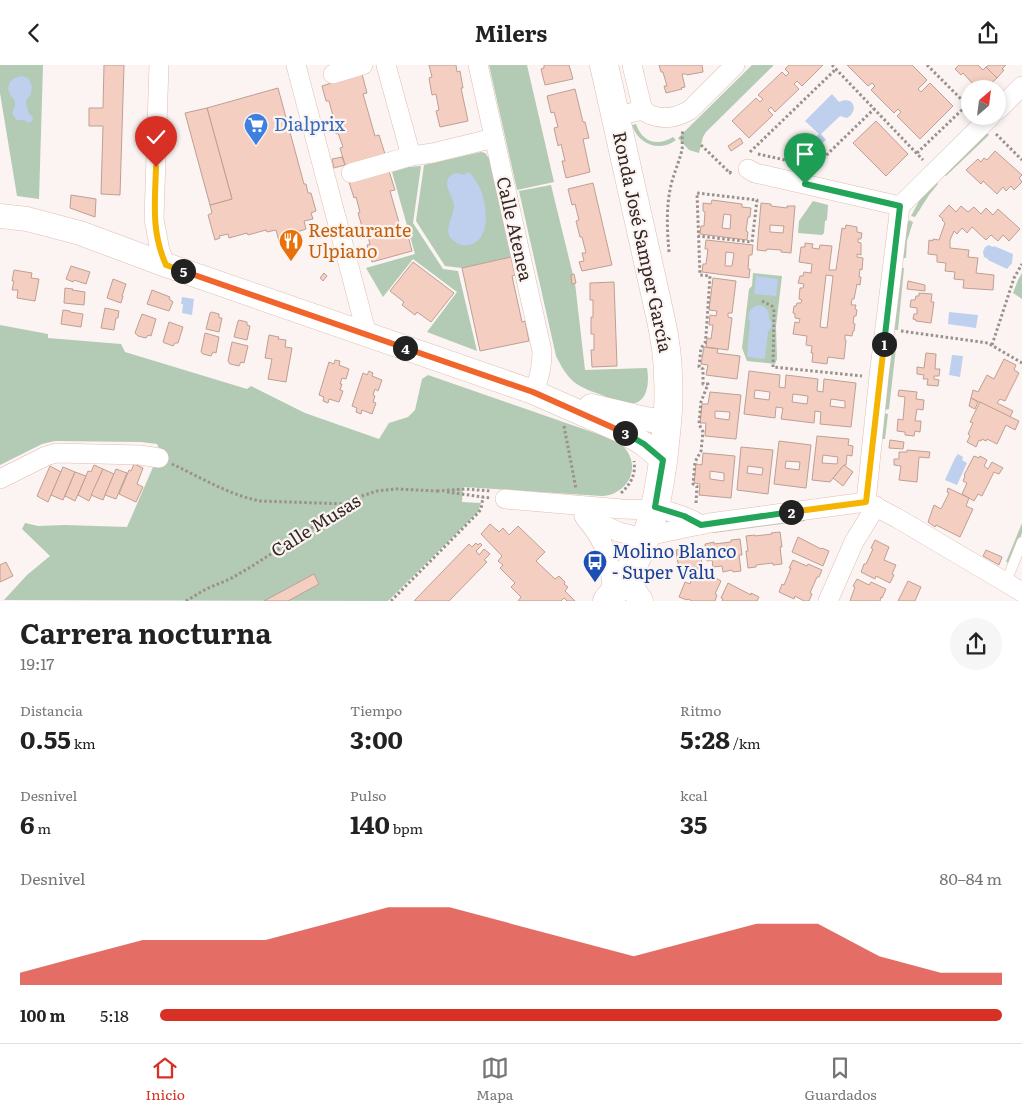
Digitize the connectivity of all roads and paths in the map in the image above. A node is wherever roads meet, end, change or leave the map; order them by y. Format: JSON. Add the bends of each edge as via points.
{"nodes":[{"id":1,"x":159,"y":65,"type":"edge"},
{"id":2,"x":296,"y":65,"type":"edge"},
{"id":3,"x":362,"y":65,"type":"edge"},
{"id":4,"x":386,"y":65,"type":"edge"},
{"id":5,"x":478,"y":65,"type":"edge"},
{"id":6,"x":604,"y":65,"type":"edge"},
{"id":7,"x":632,"y":65,"type":"edge"},
{"id":8,"x":735,"y":65,"type":"edge"},
{"id":9,"x":832,"y":65,"type":"edge"},
{"id":10,"x":927,"y":65,"type":"edge"},
{"id":11,"x":836,"y":69,"type":"junction"},
{"id":12,"x":333,"y":75,"type":"dead end"},
{"id":13,"x":1022,"y":86,"type":"edge"},
{"id":14,"x":961,"y":100,"type":"edge"},
{"id":15,"x":1006,"y":102,"type":"edge"},
{"id":16,"x":874,"y":109,"type":"junction"},
{"id":17,"x":961,"y":110,"type":"edge"},
{"id":18,"x":643,"y":111,"type":"junction"},
{"id":19,"x":616,"y":117,"type":"junction"},
{"id":20,"x":992,"y":125,"type":"edge"},
{"id":21,"x":994,"y":125,"type":"edge"},
{"id":22,"x":494,"y":138,"type":"junction"},
{"id":23,"x":701,"y":145,"type":"dead end"},
{"id":24,"x":917,"y":153,"type":"junction"},
{"id":25,"x":411,"y":157,"type":"junction"},
{"id":26,"x":744,"y":160,"type":"junction"},
{"id":27,"x":1022,"y":160,"type":"edge"},
{"id":28,"x":926,"y":163,"type":"dead end"},
{"id":29,"x":351,"y":173,"type":"dead end"},
{"id":30,"x":900,"y":206,"type":"junction"},
{"id":31,"x":0,"y":215,"type":"edge"},
{"id":32,"x":698,"y":236,"type":"junction"},
{"id":33,"x":1022,"y":264,"type":"edge"},
{"id":34,"x":166,"y":265,"type":"junction"},
{"id":35,"x":762,"y":301,"type":"dead end"},
{"id":36,"x":885,"y":329,"type":"junction"},
{"id":37,"x":367,"y":335,"type":"junction"},
{"id":38,"x":992,"y":345,"type":"junction"},
{"id":39,"x":1022,"y":363,"type":"edge"},
{"id":40,"x":870,"y":377,"type":"dead end"},
{"id":41,"x":533,"y":392,"type":"junction"},
{"id":42,"x":563,"y":419,"type":"dead end"},
{"id":43,"x":668,"y":422,"type":"junction"},
{"id":44,"x":632,"y":456,"type":"dead end"},
{"id":45,"x":663,"y":460,"type":"junction"},
{"id":46,"x":165,"y":461,"type":"joint"},
{"id":47,"x":0,"y":479,"type":"edge"},
{"id":48,"x":437,"y":491,"type":"junction"},
{"id":49,"x":499,"y":495,"type":"junction"},
{"id":50,"x":616,"y":496,"type":"dead end"},
{"id":51,"x":483,"y":497,"type":"junction"},
{"id":52,"x":348,"y":504,"type":"junction"},
{"id":53,"x":871,"y":504,"type":"junction"},
{"id":54,"x":579,"y":506,"type":"junction"},
{"id":55,"x":654,"y":508,"type":"junction"},
{"id":56,"x":698,"y":517,"type":"junction"},
{"id":57,"x":647,"y":536,"type":"junction"},
{"id":58,"x":1022,"y":542,"type":"edge"},
{"id":59,"x":1006,"y":582,"type":"junction"},
{"id":60,"x":616,"y":589,"type":"edge"},
{"id":61,"x":1022,"y":592,"type":"edge"},
{"id":62,"x":186,"y":601,"type":"edge"},
{"id":63,"x":391,"y":601,"type":"edge"},
{"id":64,"x":641,"y":601,"type":"edge"},
{"id":65,"x":828,"y":601,"type":"edge"}],
"edges":[{"from":1,"to":34,"type":"street","via":[[154,219]]},
{"from":2,"to":37,"type":"street"},
{"from":3,"to":12,"type":"street"},
{"from":4,"to":25,"type":"street"},
{"from":5,"to":22,"type":"street","name":"Calle Atenea"},
{"from":6,"to":19,"type":"main road","name":"Ronda José Samper García"},
{"from":7,"to":18,"type":"street"},
{"from":8,"to":18,"type":"street","via":[[682,114],[660,117]]},
{"from":9,"to":11,"type":"path"},
{"from":10,"to":14,"type":"path"},
{"from":11,"to":16,"type":"path"},
{"from":11,"to":26,"type":"path"},
{"from":13,"to":15,"type":"street"},
{"from":16,"to":24,"type":"path"},
{"from":16,"to":26,"type":"path","via":[[808,173],[802,164]]},
{"from":17,"to":24,"type":"path"},
{"from":18,"to":19,"type":"street"},
{"from":19,"to":43,"type":"main road","name":"Ronda José Samper García","via":[[665,339]]},
{"from":20,"to":30,"type":"street"},
{"from":21,"to":27,"type":"path"},
{"from":22,"to":25,"type":"street"},
{"from":22,"to":41,"type":"street","name":"Calle Atenea","via":[[542,351],[538,383]]},
{"from":23,"to":26,"type":"path","via":[[730,173]]},
{"from":24,"to":28,"type":"path"},
{"from":25,"to":29,"type":"street"},
{"from":26,"to":30,"type":"street","via":[[755,173]]},
{"from":30,"to":36,"type":"street"},
{"from":31,"to":34,"type":"street","via":[[80,233]]},
{"from":32,"to":32,"type":"path","via":[[752,242],[757,199],[697,193]]},
{"from":32,"to":56,"type":"path","via":[[700,275],[710,276],[706,336],[701,348],[700,367],[703,369],[703,384],[708,385],[701,402],[699,424],[703,432],[693,484],[697,486]]},
{"from":33,"to":38,"type":"path","via":[[1014,278]]},
{"from":34,"to":37,"type":"street"},
{"from":35,"to":40,"type":"path","via":[[772,306],[774,311],[773,367]]},
{"from":36,"to":38,"type":"path"},
{"from":36,"to":53,"type":"street"},
{"from":37,"to":41,"type":"street"},
{"from":38,"to":39,"type":"path"},
{"from":41,"to":43,"type":"street"},
{"from":41,"to":45,"type":"street","via":[[622,431]]},
{"from":42,"to":54,"type":"path"},
{"from":43,"to":45,"type":"main road","name":"Ronda José Samper García"},
{"from":44,"to":50,"type":"path","via":[[632,479]]},
{"from":45,"to":55,"type":"main road","name":"Ronda José Samper García"},
{"from":46,"to":47,"type":"street","via":[[140,455],[56,453]]},
{"from":46,"to":52,"type":"path","via":[[247,498]]},
{"from":48,"to":49,"type":"path","via":[[465,489]]},
{"from":48,"to":51,"type":"path","name":"Calle Musas"},
{"from":48,"to":52,"type":"path","name":"Calle Musas","via":[[378,491]]},
{"from":49,"to":51,"type":"path","name":"Calle Musas"},
{"from":49,"to":54,"type":"street"},
{"from":51,"to":63,"type":"path","via":[[478,513]]},
{"from":52,"to":62,"type":"path","name":"Calle Musas","via":[[243,572]]},
{"from":53,"to":56,"type":"street"},
{"from":53,"to":59,"type":"street"},
{"from":53,"to":65,"type":"street"},
{"from":54,"to":55,"type":"street"},
{"from":54,"to":57,"type":"street","via":[[626,535]]},
{"from":54,"to":60,"type":"street","via":[[604,545]]},
{"from":55,"to":56,"type":"street"},
{"from":55,"to":57,"type":"main road","name":"Ronda José Samper García"},
{"from":56,"to":57,"type":"street"},
{"from":57,"to":60,"type":"main road"},
{"from":58,"to":59,"type":"lane"},
{"from":59,"to":61,"type":"street"},
{"from":60,"to":64,"type":"street","via":[[635,592]]}]}
